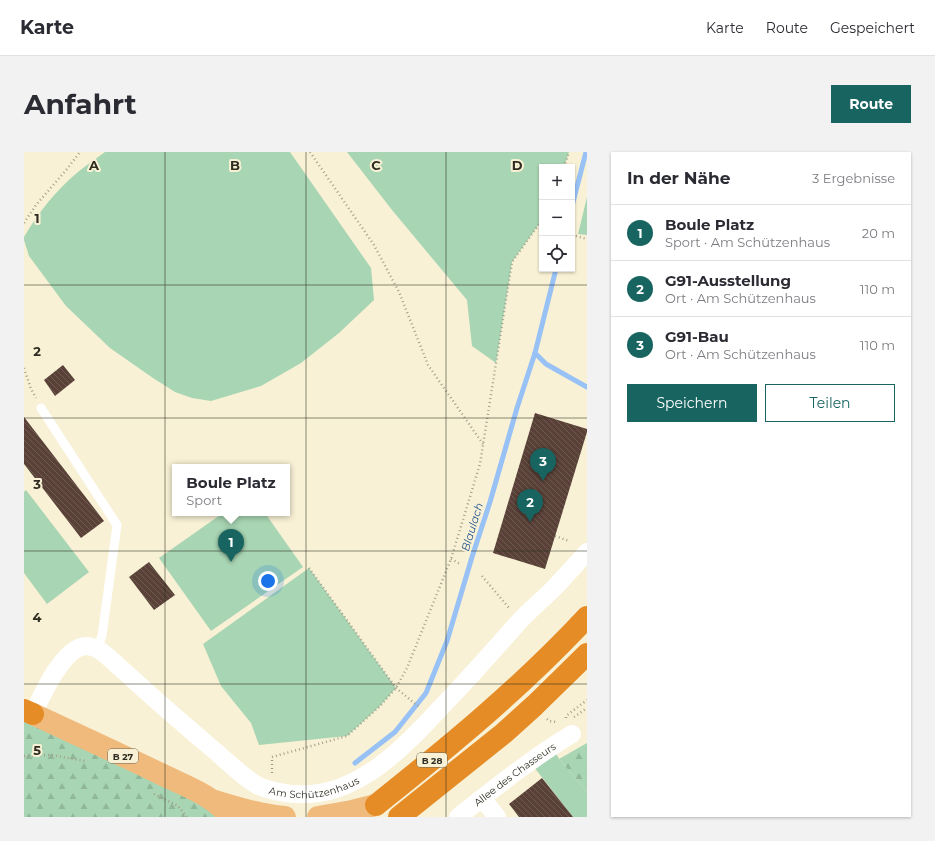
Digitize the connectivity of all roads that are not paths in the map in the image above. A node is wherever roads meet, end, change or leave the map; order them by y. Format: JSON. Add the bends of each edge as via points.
{"nodes":[{"id":1,"x":41,"y":408,"type":"road end"},
{"id":2,"x":587,"y":552,"type":"edge"},
{"id":3,"x":587,"y":617,"type":"edge"},
{"id":4,"x":97,"y":649,"type":"junction"},
{"id":5,"x":587,"y":654,"type":"edge"},
{"id":6,"x":28,"y":712,"type":"edge"},
{"id":7,"x":571,"y":726,"type":"road end"},
{"id":8,"x":482,"y":798,"type":"junction"},
{"id":9,"x":212,"y":800,"type":"junction"},
{"id":10,"x":368,"y":811,"type":"edge"},
{"id":11,"x":230,"y":817,"type":"edge"},
{"id":12,"x":285,"y":817,"type":"edge"},
{"id":13,"x":318,"y":817,"type":"edge"},
{"id":14,"x":399,"y":817,"type":"edge"},
{"id":15,"x":458,"y":817,"type":"edge"},
{"id":16,"x":497,"y":817,"type":"edge"}],
"edges":[{"from":1,"to":4,"type":"lane","via":[[116,524],[102,636]]},
{"from":2,"to":4,"type":"street","name":"Am Schützenhaus","via":[[518,622],[425,725],[370,772],[330,791],[314,794],[283,793],[256,784]]},
{"from":3,"to":10,"type":"highway","number":"B 28","via":[[493,708]]},
{"from":4,"to":6,"type":"street","via":[[86,646],[74,650],[63,661]]},
{"from":5,"to":14,"type":"highway","number":"B 28","via":[[504,733]]},
{"from":6,"to":9,"type":"main road","number":"B 27","via":[[136,761]]},
{"from":7,"to":8,"type":"street","name":"Allee des Chasseurs","via":[[552,746]]},
{"from":8,"to":15,"type":"street","name":"Allee des Chasseurs"},
{"from":8,"to":16,"type":"street"},
{"from":9,"to":11,"type":"main road","number":"B 27"},
{"from":9,"to":12,"type":"main road","number":"B 27","via":[[246,811]]},
{"from":10,"to":13,"type":"main road"}]}
